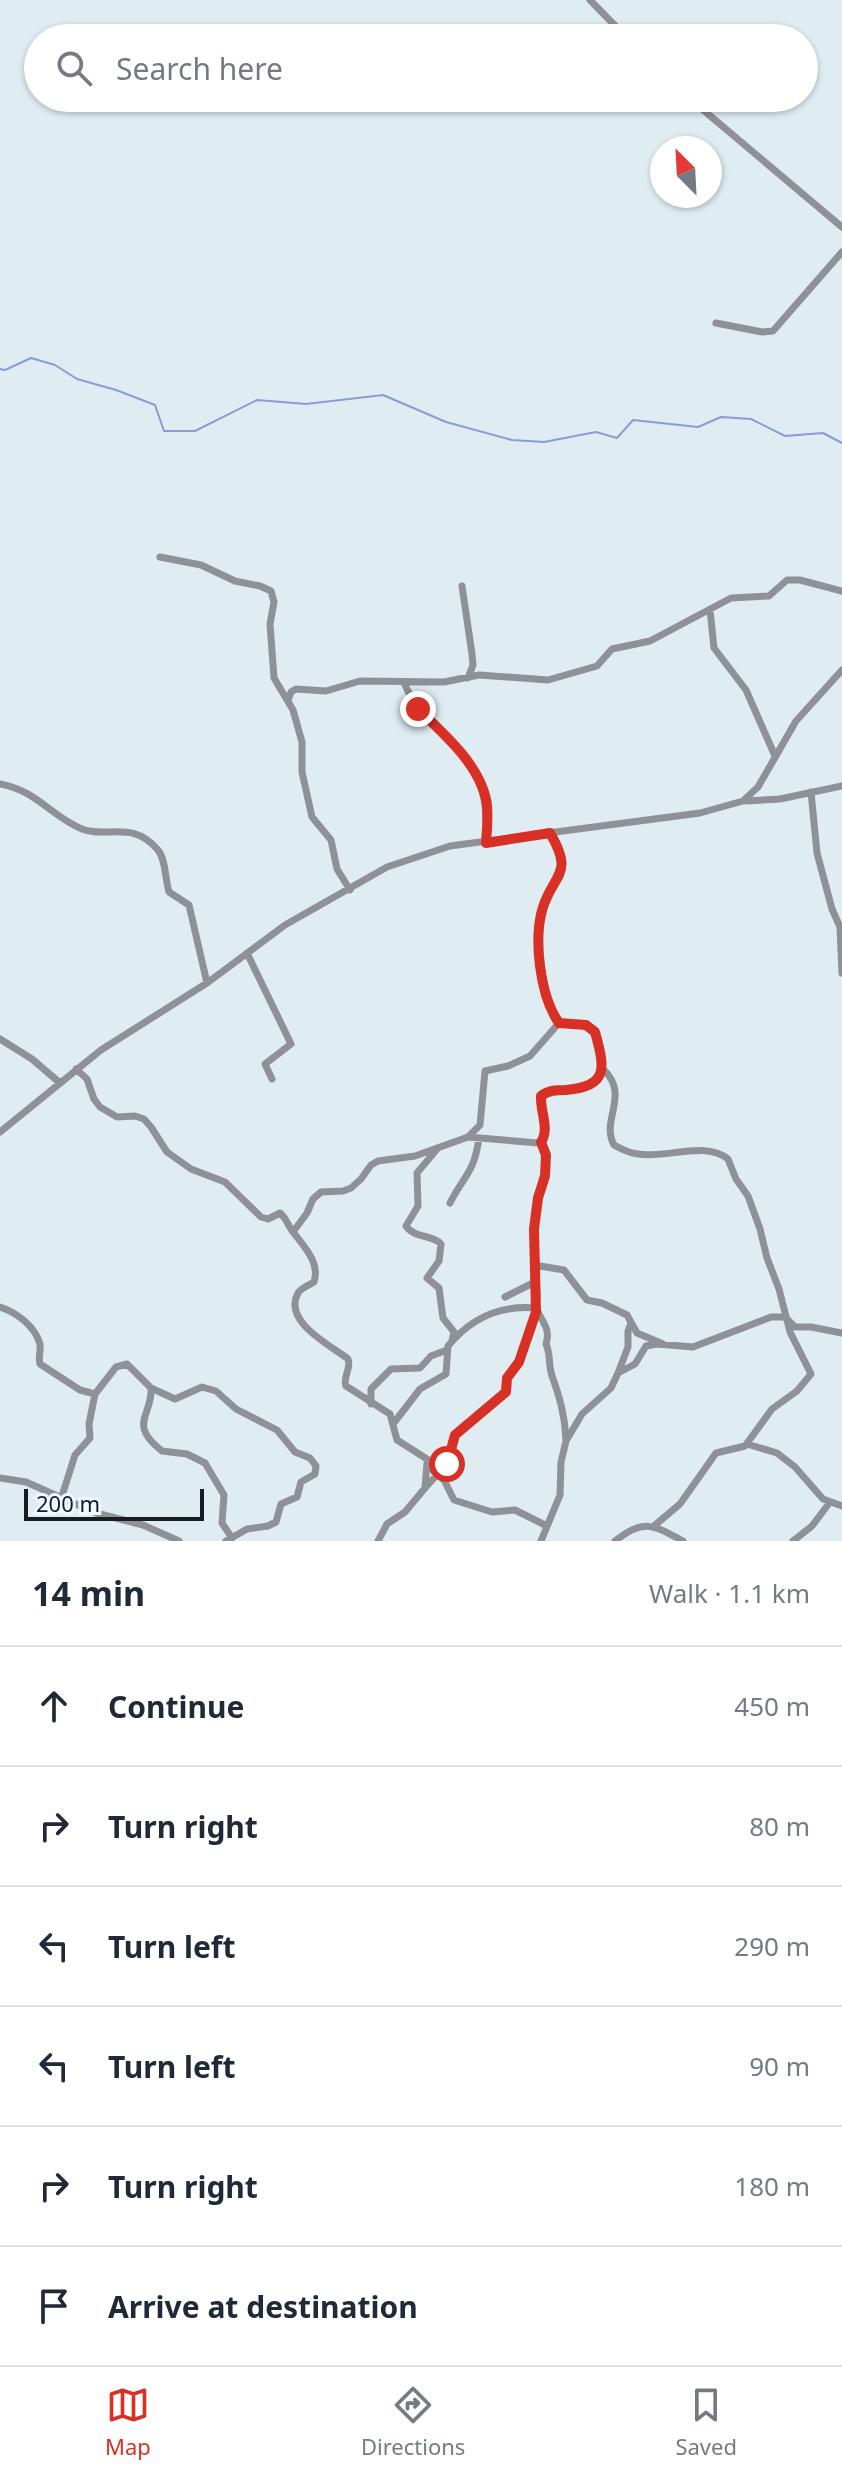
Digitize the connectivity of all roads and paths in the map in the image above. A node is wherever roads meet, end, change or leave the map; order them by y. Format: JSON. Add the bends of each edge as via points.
{"nodes":[{"id":1,"x":590,"y":0,"type":"edge"},
{"id":2,"x":613,"y":24,"type":"edge"},
{"id":3,"x":706,"y":112,"type":"edge"},
{"id":4,"x":842,"y":227,"type":"edge"},
{"id":5,"x":842,"y":252,"type":"edge"},
{"id":6,"x":716,"y":323,"type":"dead end"},
{"id":7,"x":160,"y":557,"type":"dead end"},
{"id":8,"x":462,"y":586,"type":"dead end"},
{"id":9,"x":842,"y":591,"type":"edge"},
{"id":10,"x":710,"y":610,"type":"junction"},
{"id":11,"x":842,"y":670,"type":"edge"},
{"id":12,"x":468,"y":678,"type":"junction"},
{"id":13,"x":404,"y":682,"type":"junction"},
{"id":14,"x":288,"y":701,"type":"junction"},
{"id":15,"x":775,"y":756,"type":"junction"},
{"id":16,"x":0,"y":784,"type":"edge"},
{"id":17,"x":842,"y":786,"type":"edge"},
{"id":18,"x":811,"y":792,"type":"junction"},
{"id":19,"x":743,"y":801,"type":"junction"},
{"id":20,"x":550,"y":833,"type":"junction"},
{"id":21,"x":486,"y":843,"type":"junction"},
{"id":22,"x":350,"y":890,"type":"junction"},
{"id":23,"x":841,"y":926,"type":"edge"},
{"id":24,"x":247,"y":953,"type":"junction"},
{"id":25,"x":842,"y":973,"type":"edge"},
{"id":26,"x":207,"y":983,"type":"junction"},
{"id":27,"x":559,"y":1023,"type":"junction"},
{"id":28,"x":0,"y":1039,"type":"edge"},
{"id":29,"x":76,"y":1069,"type":"junction"},
{"id":30,"x":603,"y":1069,"type":"junction"},
{"id":31,"x":272,"y":1079,"type":"dead end"},
{"id":32,"x":60,"y":1083,"type":"junction"},
{"id":33,"x":0,"y":1132,"type":"edge"},
{"id":34,"x":468,"y":1137,"type":"junction"},
{"id":35,"x":479,"y":1138,"type":"junction"},
{"id":36,"x":541,"y":1142,"type":"junction"},
{"id":37,"x":438,"y":1148,"type":"junction"},
{"id":38,"x":450,"y":1203,"type":"dead end"},
{"id":39,"x":293,"y":1232,"type":"junction"},
{"id":40,"x":534,"y":1265,"type":"junction"},
{"id":41,"x":535,"y":1282,"type":"junction"},
{"id":42,"x":505,"y":1297,"type":"dead end"},
{"id":43,"x":0,"y":1307,"type":"edge"},
{"id":44,"x":536,"y":1310,"type":"junction"},
{"id":45,"x":785,"y":1317,"type":"junction"},
{"id":46,"x":631,"y":1323,"type":"junction"},
{"id":47,"x":842,"y":1333,"type":"edge"},
{"id":48,"x":452,"y":1341,"type":"junction"},
{"id":49,"x":665,"y":1345,"type":"junction"},
{"id":50,"x":447,"y":1350,"type":"junction"},
{"id":51,"x":618,"y":1373,"type":"junction"},
{"id":52,"x":151,"y":1388,"type":"junction"},
{"id":53,"x":95,"y":1394,"type":"junction"},
{"id":54,"x":371,"y":1404,"type":"junction"},
{"id":55,"x":393,"y":1424,"type":"junction"},
{"id":56,"x":566,"y":1441,"type":"junction"},
{"id":57,"x":747,"y":1444,"type":"junction"},
{"id":58,"x":427,"y":1459,"type":"junction"},
{"id":59,"x":438,"y":1475,"type":"junction"},
{"id":60,"x":0,"y":1478,"type":"edge"},
{"id":61,"x":425,"y":1488,"type":"junction"},
{"id":62,"x":61,"y":1499,"type":"junction"},
{"id":63,"x":830,"y":1502,"type":"junction"},
{"id":64,"x":842,"y":1506,"type":"edge"},
{"id":65,"x":545,"y":1525,"type":"junction"},
{"id":66,"x":654,"y":1526,"type":"junction"},
{"id":67,"x":229,"y":1539,"type":"edge"},
{"id":68,"x":175,"y":1541,"type":"edge"},
{"id":69,"x":378,"y":1541,"type":"edge"},
{"id":70,"x":541,"y":1541,"type":"edge"},
{"id":71,"x":615,"y":1541,"type":"edge"},
{"id":72,"x":683,"y":1541,"type":"edge"},
{"id":73,"x":793,"y":1541,"type":"edge"}],
"edges":[{"from":1,"to":2,"type":"street"},
{"from":3,"to":4,"type":"street"},
{"from":5,"to":6,"type":"street","via":[[773,331]]},
{"from":7,"to":14,"type":"street","via":[[201,565],[271,591],[273,672]]},
{"from":8,"to":12,"type":"street","via":[[473,665]]},
{"from":9,"to":10,"type":"street","via":[[791,580],[769,596],[731,598]]},
{"from":10,"to":12,"type":"street","via":[[650,641],[617,646],[597,666],[548,680]]},
{"from":10,"to":15,"type":"street","via":[[714,648],[746,690]]},
{"from":11,"to":15,"type":"street","via":[[796,721]]},
{"from":12,"to":13,"type":"street"},
{"from":13,"to":14,"type":"street","via":[[296,689]]},
{"from":13,"to":21,"type":"street","via":[[418,709],[481,783],[487,806]]},
{"from":14,"to":22,"type":"street","via":[[302,742],[312,817],[331,840],[337,869]]},
{"from":15,"to":19,"type":"street","via":[[758,787]]},
{"from":16,"to":26,"type":"street","via":[[25,790],[80,828],[124,830],[156,848],[169,892],[189,905]]},
{"from":17,"to":18,"type":"street"},
{"from":18,"to":19,"type":"street"},
{"from":18,"to":23,"type":"street","via":[[817,853]]},
{"from":19,"to":20,"type":"street","via":[[700,813]]},
{"from":20,"to":21,"type":"street"},
{"from":20,"to":27,"type":"street","via":[[562,863],[543,908],[539,956]]},
{"from":21,"to":22,"type":"street","via":[[443,848],[402,861]]},
{"from":22,"to":24,"type":"street","via":[[285,925]]},
{"from":23,"to":25,"type":"street"},
{"from":24,"to":26,"type":"street"},
{"from":24,"to":31,"type":"street","via":[[291,1044],[265,1064]]},
{"from":26,"to":29,"type":"street"},
{"from":27,"to":30,"type":"street","via":[[592,1028]]},
{"from":27,"to":34,"type":"street","via":[[530,1056],[485,1071],[480,1125]]},
{"from":28,"to":32,"type":"street"},
{"from":29,"to":32,"type":"street"},
{"from":29,"to":39,"type":"street","via":[[100,1107],[117,1117],[144,1119],[167,1152],[191,1169],[225,1182],[261,1217],[282,1214]]},
{"from":30,"to":36,"type":"street","via":[[593,1084],[541,1096],[546,1129]]},
{"from":30,"to":45,"type":"street","via":[[615,1087],[610,1134],[614,1145],[638,1154],[711,1151],[728,1159],[758,1222]]},
{"from":32,"to":33,"type":"street"},
{"from":34,"to":35,"type":"street"},
{"from":34,"to":37,"type":"street"},
{"from":35,"to":36,"type":"street"},
{"from":35,"to":38,"type":"street","via":[[471,1172]]},
{"from":36,"to":40,"type":"street","via":[[545,1176],[534,1229]]},
{"from":37,"to":39,"type":"street","via":[[378,1161],[351,1188],[321,1192]]},
{"from":37,"to":48,"type":"street","via":[[417,1173],[417,1209],[406,1226],[441,1244],[439,1261],[427,1278],[440,1291],[444,1320],[454,1332]]},
{"from":39,"to":54,"type":"street","via":[[307,1248],[316,1277],[298,1292],[297,1311],[309,1332],[348,1359],[345,1384]]},
{"from":40,"to":41,"type":"street"},
{"from":40,"to":46,"type":"street","via":[[564,1270],[587,1300],[627,1315]]},
{"from":41,"to":42,"type":"street"},
{"from":41,"to":44,"type":"street"},
{"from":43,"to":53,"type":"street","via":[[21,1317],[32,1331],[40,1344],[42,1366]]},
{"from":44,"to":48,"type":"street","via":[[521,1307],[485,1314]]},
{"from":44,"to":56,"type":"street","via":[[546,1323]]},
{"from":44,"to":59,"type":"street","via":[[506,1392],[455,1435],[450,1458]]},
{"from":45,"to":47,"type":"street","via":[[795,1327]]},
{"from":45,"to":49,"type":"street","via":[[765,1318],[693,1347]]},
{"from":45,"to":57,"type":"street","via":[[810,1377],[772,1409]]},
{"from":46,"to":49,"type":"street","via":[[639,1334]]},
{"from":46,"to":51,"type":"street"},
{"from":48,"to":50,"type":"street"},
{"from":49,"to":51,"type":"street","via":[[646,1346],[635,1364]]},
{"from":50,"to":54,"type":"street","via":[[420,1368],[391,1369],[371,1389]]},
{"from":50,"to":55,"type":"street","via":[[446,1374],[420,1389]]},
{"from":51,"to":56,"type":"street"},
{"from":52,"to":53,"type":"street","via":[[130,1365],[123,1365]]},
{"from":52,"to":67,"type":"street","via":[[144,1429],[159,1450],[205,1463],[224,1495],[222,1523]]},
{"from":52,"to":67,"type":"street","via":[[175,1399],[202,1387],[216,1391],[236,1409],[277,1430],[297,1455],[316,1466],[315,1474],[301,1482],[297,1497],[281,1504],[276,1522]]},
{"from":53,"to":62,"type":"street","via":[[90,1438],[75,1455]]},
{"from":54,"to":55,"type":"street","via":[[390,1414]]},
{"from":55,"to":58,"type":"street","via":[[397,1440]]},
{"from":56,"to":65,"type":"street","via":[[560,1495]]},
{"from":57,"to":63,"type":"street","via":[[777,1453]]},
{"from":57,"to":66,"type":"street","via":[[716,1453],[683,1501]]},
{"from":58,"to":59,"type":"street"},
{"from":58,"to":61,"type":"street"},
{"from":59,"to":61,"type":"street"},
{"from":59,"to":65,"type":"street","via":[[458,1503],[492,1512],[515,1510]]},
{"from":60,"to":62,"type":"street","via":[[26,1482]]},
{"from":61,"to":69,"type":"street","via":[[387,1524]]},
{"from":62,"to":68,"type":"street"},
{"from":63,"to":64,"type":"street"},
{"from":63,"to":73,"type":"street"},
{"from":65,"to":70,"type":"street"},
{"from":66,"to":71,"type":"street","via":[[637,1527]]},
{"from":66,"to":72,"type":"street"}]}
